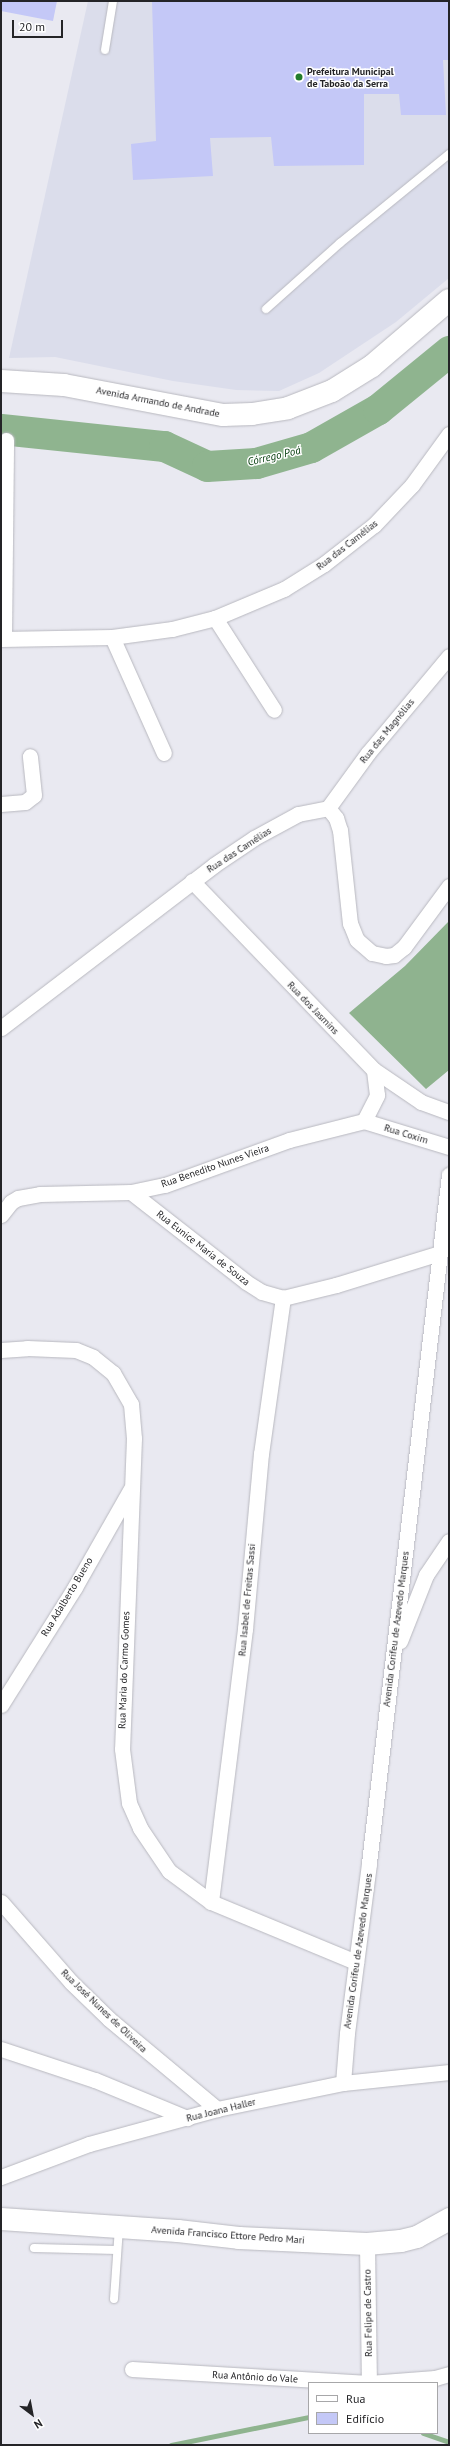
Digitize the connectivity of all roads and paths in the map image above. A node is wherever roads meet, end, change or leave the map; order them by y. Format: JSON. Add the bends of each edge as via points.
{"nodes":[{"id":1,"x":113,"y":1,"type":"edge"},
{"id":2,"x":105,"y":50,"type":"dead end"},
{"id":3,"x":449,"y":154,"type":"edge"},
{"id":4,"x":449,"y":300,"type":"edge"},
{"id":5,"x":266,"y":309,"type":"dead end"},
{"id":6,"x":1,"y":381,"type":"edge"},
{"id":7,"x":449,"y":434,"type":"edge"},
{"id":8,"x":6,"y":440,"type":"dead end"},
{"id":9,"x":3,"y":468,"type":"edge"},
{"id":10,"x":214,"y":618,"type":"junction"},
{"id":11,"x":112,"y":637,"type":"junction"},
{"id":12,"x":3,"y":639,"type":"edge"},
{"id":13,"x":449,"y":656,"type":"edge"},
{"id":14,"x":274,"y":710,"type":"dead end"},
{"id":15,"x":164,"y":753,"type":"dead end"},
{"id":16,"x":30,"y":756,"type":"dead end"},
{"id":17,"x":1,"y":804,"type":"edge"},
{"id":18,"x":328,"y":808,"type":"junction"},
{"id":19,"x":192,"y":881,"type":"junction"},
{"id":20,"x":449,"y":886,"type":"edge"},
{"id":21,"x":1,"y":1028,"type":"edge"},
{"id":22,"x":374,"y":1070,"type":"junction"},
{"id":23,"x":449,"y":1112,"type":"edge"},
{"id":24,"x":364,"y":1121,"type":"junction"},
{"id":25,"x":449,"y":1147,"type":"edge"},
{"id":26,"x":449,"y":1175,"type":"edge"},
{"id":27,"x":131,"y":1192,"type":"junction"},
{"id":28,"x":1,"y":1215,"type":"edge"},
{"id":29,"x":440,"y":1253,"type":"junction"},
{"id":30,"x":283,"y":1298,"type":"junction"},
{"id":31,"x":1,"y":1350,"type":"edge"},
{"id":32,"x":131,"y":1488,"type":"junction"},
{"id":33,"x":449,"y":1541,"type":"edge"},
{"id":34,"x":392,"y":1659,"type":"junction"},
{"id":35,"x":1,"y":1705,"type":"edge"},
{"id":36,"x":1,"y":1902,"type":"edge"},
{"id":37,"x":211,"y":1902,"type":"junction"},
{"id":38,"x":356,"y":1962,"type":"junction"},
{"id":39,"x":1,"y":2049,"type":"edge"},
{"id":40,"x":449,"y":2072,"type":"edge"},
{"id":41,"x":343,"y":2083,"type":"junction"},
{"id":42,"x":216,"y":2109,"type":"junction"},
{"id":43,"x":187,"y":2118,"type":"junction"},
{"id":44,"x":1,"y":2177,"type":"edge"},
{"id":45,"x":1,"y":2219,"type":"edge"},
{"id":46,"x":449,"y":2219,"type":"edge"},
{"id":47,"x":119,"y":2227,"type":"junction"},
{"id":48,"x":367,"y":2244,"type":"junction"},
{"id":49,"x":34,"y":2248,"type":"dead end"},
{"id":50,"x":117,"y":2250,"type":"junction"},
{"id":51,"x":114,"y":2299,"type":"dead end"},
{"id":52,"x":132,"y":2369,"type":"dead end"},
{"id":53,"x":449,"y":2374,"type":"edge"},
{"id":54,"x":352,"y":2382,"type":"edge"},
{"id":55,"x":369,"y":2382,"type":"edge"},
{"id":56,"x":382,"y":2382,"type":"edge"}],
"edges":[{"from":1,"to":2,"type":"lane"},
{"from":3,"to":5,"type":"lane","via":[[340,243]]},
{"from":4,"to":6,"type":"street","name":"Avenida Armando de Andrade","via":[[372,366],[332,391],[288,408],[223,416],[64,385]]},
{"from":7,"to":10,"type":"street","name":"Rua das Camélias","via":[[412,485],[374,525],[324,564],[284,589]]},
{"from":8,"to":9,"type":"street"},
{"from":9,"to":12,"type":"street"},
{"from":10,"to":11,"type":"street","name":"Rua das Camélias","via":[[172,629]]},
{"from":10,"to":14,"type":"street"},
{"from":11,"to":12,"type":"street","name":"Rua das Camélias"},
{"from":11,"to":15,"type":"street"},
{"from":13,"to":18,"type":"street","name":"Rua das Magnólias","via":[[368,753]]},
{"from":16,"to":17,"type":"street","via":[[34,796],[25,802]]},
{"from":18,"to":19,"type":"street","name":"Rua das Camélias","via":[[298,814],[254,838]]},
{"from":18,"to":20,"type":"street","via":[[336,818],[340,830],[350,923],[363,947],[380,956],[394,955],[413,936]]},
{"from":19,"to":21,"type":"street","name":"Rua das Camélias"},
{"from":19,"to":22,"type":"street","name":"Rua dos Jasmins"},
{"from":22,"to":23,"type":"street","name":"Rua dos Jasmins","via":[[420,1102]]},
{"from":22,"to":24,"type":"street","via":[[376,1095]]},
{"from":24,"to":25,"type":"street","name":"Rua Coxim"},
{"from":24,"to":27,"type":"street","name":"Rua Benedito Nunes Vieira","via":[[289,1140],[166,1185]]},
{"from":26,"to":29,"type":"street","name":"Avenida Corifeu de Azevedo Marques"},
{"from":27,"to":28,"type":"street","name":"Rua Benedito Nunes Vieira","via":[[40,1194],[10,1202]]},
{"from":27,"to":30,"type":"street","name":"Rua Eunice Maria de Souza","via":[[246,1282],[262,1292]]},
{"from":29,"to":30,"type":"street","name":"Rua Eunice Maria de Souza","via":[[336,1285]]},
{"from":29,"to":34,"type":"street","name":"Avenida Corifeu de Azevedo Marques"},
{"from":30,"to":37,"type":"street","name":"Rua Isabel de Freitas Sassi","via":[[261,1454],[245,1629]]},
{"from":31,"to":32,"type":"street","name":"Rua Maria do Carmo Gomes","via":[[76,1350],[93,1357],[113,1373],[130,1404],[134,1438]]},
{"from":32,"to":35,"type":"street","name":"Rua Adalberto Bueno","via":[[75,1587]]},
{"from":32,"to":37,"type":"street","name":"Rua Maria do Carmo Gomes","via":[[122,1750],[124,1778],[130,1803],[152,1848],[169,1871]]},
{"from":33,"to":34,"type":"street","via":[[426,1574]]},
{"from":34,"to":38,"type":"street","name":"Avenida Corifeu de Azevedo Marques"},
{"from":36,"to":42,"type":"street","name":"Rua José Nunes de Oliveira","via":[[71,1982],[109,2019]]},
{"from":37,"to":38,"type":"street","name":"Rua Maria do Carmo Gomes"},
{"from":38,"to":41,"type":"street","name":"Avenida Corifeu de Azevedo Marques","via":[[346,2033]]},
{"from":39,"to":43,"type":"street","via":[[95,2080]]},
{"from":40,"to":41,"type":"street","name":"Rua Joana Haller"},
{"from":41,"to":42,"type":"street","name":"Rua Joana Haller"},
{"from":42,"to":43,"type":"street","name":"Rua Joana Haller"},
{"from":43,"to":44,"type":"street","name":"Rua Joana Haller","via":[[90,2144]]},
{"from":45,"to":47,"type":"street","name":"Avenida Francisco Ettore Pedro Mari"},
{"from":46,"to":48,"type":"street","name":"Avenida Francisco Ettore Pedro Mari","via":[[417,2237]]},
{"from":47,"to":48,"type":"street","name":"Avenida Francisco Ettore Pedro Mari","via":[[239,2238]]},
{"from":47,"to":50,"type":"lane"},
{"from":48,"to":55,"type":"street","name":"Rua Felipe de Castro"},
{"from":49,"to":50,"type":"lane"},
{"from":50,"to":51,"type":"lane"},
{"from":52,"to":54,"type":"street","name":"Rua Antônio do Vale"},
{"from":53,"to":56,"type":"street","name":"Rua Antônio do Vale","via":[[435,2378]]}]}
